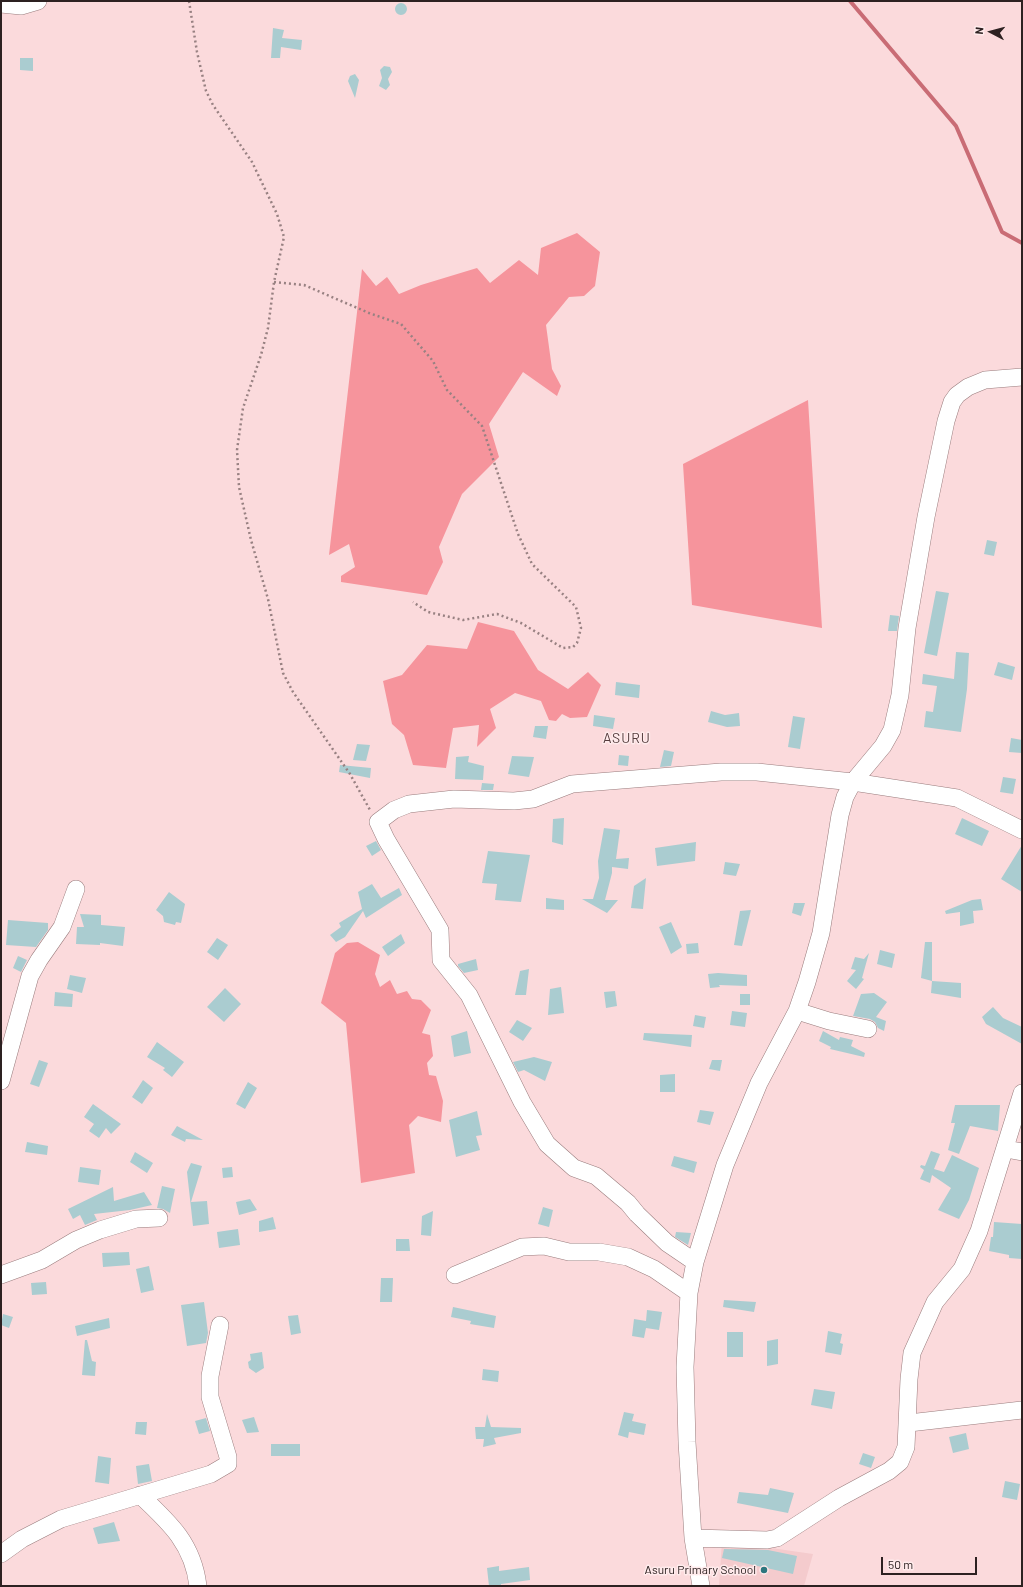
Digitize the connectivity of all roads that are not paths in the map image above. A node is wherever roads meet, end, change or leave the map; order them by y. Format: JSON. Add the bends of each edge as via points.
{"nodes":[{"id":1,"x":38,"y":1,"type":"edge"},
{"id":2,"x":1,"y":4,"type":"edge"},
{"id":3,"x":1022,"y":377,"type":"edge"},
{"id":4,"x":853,"y":782,"type":"junction"},
{"id":5,"x":1022,"y":830,"type":"edge"},
{"id":6,"x":76,"y":889,"type":"dead end"},
{"id":7,"x":797,"y":1011,"type":"junction"},
{"id":8,"x":868,"y":1029,"type":"dead end"},
{"id":9,"x":1,"y":1081,"type":"edge"},
{"id":10,"x":1022,"y":1093,"type":"edge"},
{"id":11,"x":1014,"y":1150,"type":"edge"},
{"id":12,"x":159,"y":1218,"type":"dead end"},
{"id":13,"x":696,"y":1262,"type":"junction"},
{"id":14,"x":1,"y":1275,"type":"edge"},
{"id":15,"x":455,"y":1275,"type":"dead end"},
{"id":16,"x":689,"y":1293,"type":"junction"},
{"id":17,"x":220,"y":1325,"type":"dead end"},
{"id":18,"x":1022,"y":1410,"type":"edge"},
{"id":19,"x":908,"y":1423,"type":"junction"},
{"id":20,"x":140,"y":1495,"type":"junction"},
{"id":21,"x":693,"y":1538,"type":"junction"},
{"id":22,"x":1,"y":1554,"type":"edge"},
{"id":23,"x":198,"y":1586,"type":"edge"},
{"id":24,"x":700,"y":1586,"type":"edge"}],
"edges":[{"from":1,"to":2,"type":"street","via":[[21,6]]},
{"from":3,"to":4,"type":"street","via":[[985,380],[968,387],[952,402],[926,517],[907,628],[900,695],[893,723],[883,746]]},
{"from":4,"to":5,"type":"street","via":[[957,798]]},
{"from":4,"to":7,"type":"street","via":[[840,815],[821,933]]},
{"from":4,"to":13,"type":"street","via":[[757,772],[721,772],[572,784],[533,799],[454,799],[409,804],[394,810],[378,822],[386,840],[440,930],[441,960],[469,995],[522,1102],[547,1144],[574,1168],[596,1176],[628,1203],[667,1243]]},
{"from":6,"to":9,"type":"street","via":[[62,927],[30,976]]},
{"from":7,"to":8,"type":"street","via":[[828,1021]]},
{"from":7,"to":13,"type":"street","via":[[759,1083],[725,1165]]},
{"from":10,"to":11,"type":"street"},
{"from":11,"to":19,"type":"street","via":[[971,1252],[962,1269],[935,1302],[912,1353]]},
{"from":12,"to":14,"type":"street","via":[[136,1219],[100,1230],[76,1240],[42,1260]]},
{"from":13,"to":16,"type":"street"},
{"from":15,"to":16,"type":"street","via":[[522,1247],[544,1246],[570,1252],[599,1252],[628,1257],[654,1269]]},
{"from":16,"to":21,"type":"street","via":[[686,1390]]},
{"from":17,"to":20,"type":"street","via":[[210,1376],[210,1397],[229,1462],[211,1474]]},
{"from":18,"to":19,"type":"street"},
{"from":19,"to":21,"type":"street","via":[[906,1447],[900,1462],[889,1471],[822,1508],[787,1534],[767,1540]]},
{"from":20,"to":22,"type":"street","via":[[61,1519],[22,1538]]},
{"from":20,"to":23,"type":"street","via":[[176,1530],[185,1543],[196,1568]]},
{"from":21,"to":24,"type":"street"}]}
